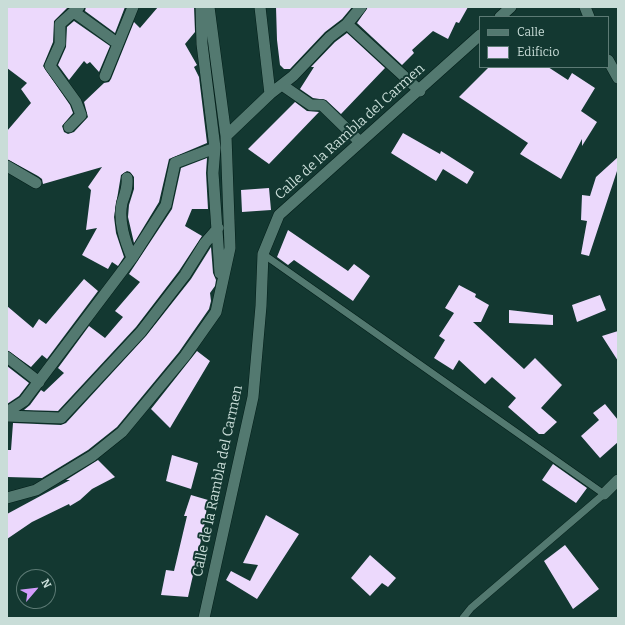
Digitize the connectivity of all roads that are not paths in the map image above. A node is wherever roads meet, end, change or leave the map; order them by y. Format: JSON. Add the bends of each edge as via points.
{"nodes":[{"id":1,"x":133,"y":7,"type":"edge"},
{"id":2,"x":201,"y":7,"type":"edge"},
{"id":3,"x":209,"y":7,"type":"edge"},
{"id":4,"x":260,"y":7,"type":"edge"},
{"id":5,"x":361,"y":7,"type":"edge"},
{"id":6,"x":508,"y":8,"type":"edge"},
{"id":7,"x":76,"y":9,"type":"edge"},
{"id":8,"x":501,"y":16,"type":"edge"},
{"id":9,"x":347,"y":24,"type":"junction"},
{"id":10,"x":479,"y":36,"type":"edge"},
{"id":11,"x":117,"y":42,"type":"junction"},
{"id":12,"x":609,"y":62,"type":"edge"},
{"id":13,"x":105,"y":76,"type":"dead end"},
{"id":14,"x":618,"y":78,"type":"edge"},
{"id":15,"x":282,"y":85,"type":"junction"},
{"id":16,"x":420,"y":90,"type":"junction"},
{"id":17,"x":270,"y":94,"type":"junction"},
{"id":18,"x":69,"y":127,"type":"dead end"},
{"id":19,"x":226,"y":136,"type":"junction"},
{"id":20,"x":360,"y":142,"type":"junction"},
{"id":21,"x":216,"y":148,"type":"junction"},
{"id":22,"x":7,"y":166,"type":"edge"},
{"id":23,"x":127,"y":178,"type":"dead end"},
{"id":24,"x":36,"y":182,"type":"dead end"},
{"id":25,"x":218,"y":228,"type":"junction"},
{"id":26,"x":263,"y":254,"type":"junction"},
{"id":27,"x":132,"y":258,"type":"junction"},
{"id":28,"x":221,"y":288,"type":"junction"},
{"id":29,"x":7,"y":357,"type":"edge"},
{"id":30,"x":39,"y":382,"type":"junction"},
{"id":31,"x":7,"y":412,"type":"edge"},
{"id":32,"x":7,"y":416,"type":"edge"},
{"id":33,"x":618,"y":480,"type":"edge"},
{"id":34,"x":604,"y":494,"type":"junction"},
{"id":35,"x":7,"y":498,"type":"edge"},
{"id":36,"x":204,"y":618,"type":"edge"},
{"id":37,"x":463,"y":618,"type":"edge"}],
"edges":[{"from":1,"to":11,"type":"street"},
{"from":2,"to":21,"type":"street","via":[[202,44]]},
{"from":3,"to":19,"type":"street"},
{"from":4,"to":17,"type":"street"},
{"from":5,"to":9,"type":"street"},
{"from":6,"to":8,"type":"street"},
{"from":7,"to":11,"type":"street"},
{"from":7,"to":18,"type":"street","via":[[60,24],[60,44],[50,66],[76,102],[81,115]]},
{"from":9,"to":15,"type":"street","via":[[330,37]]},
{"from":9,"to":16,"type":"street"},
{"from":10,"to":16,"type":"street","name":"Calle de la Rambla del Carmen"},
{"from":11,"to":13,"type":"street"},
{"from":12,"to":14,"type":"street"},
{"from":15,"to":17,"type":"street"},
{"from":15,"to":20,"type":"street","via":[[311,105],[322,105]]},
{"from":16,"to":20,"type":"street","name":"Calle de la Rambla del Carmen"},
{"from":17,"to":19,"type":"street"},
{"from":19,"to":28,"type":"street","via":[[230,248]]},
{"from":20,"to":26,"type":"street","name":"Calle de la Rambla del Carmen","via":[[279,215]]},
{"from":21,"to":25,"type":"street","via":[[213,173]]},
{"from":21,"to":27,"type":"street","via":[[175,163],[166,205]]},
{"from":22,"to":24,"type":"street"},
{"from":23,"to":27,"type":"street","via":[[128,188],[121,213],[124,240]]},
{"from":25,"to":28,"type":"street"},
{"from":25,"to":32,"type":"street","via":[[204,243],[185,275],[141,332],[60,418]]},
{"from":26,"to":34,"type":"lane"},
{"from":26,"to":36,"type":"street","name":"Calle de la Rambla del Carmen","via":[[253,397]]},
{"from":27,"to":30,"type":"street"},
{"from":28,"to":35,"type":"street","via":[[216,312],[185,356],[122,432],[92,456],[36,490]]},
{"from":29,"to":30,"type":"street"},
{"from":30,"to":31,"type":"street","via":[[24,401]]},
{"from":33,"to":34,"type":"street"},
{"from":34,"to":37,"type":"lane","via":[[471,608]]}]}
